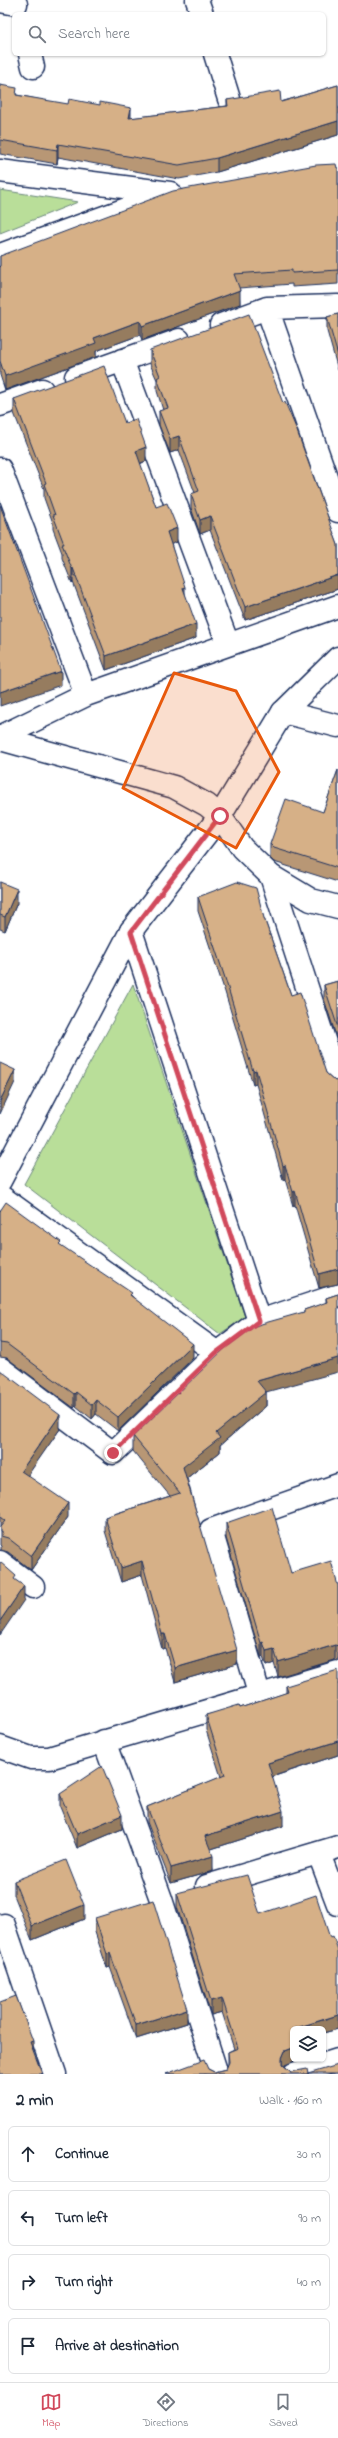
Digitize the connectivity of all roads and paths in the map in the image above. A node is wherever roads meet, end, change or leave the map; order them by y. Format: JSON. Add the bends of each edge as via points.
{"nodes":[{"id":1,"x":197,"y":0,"type":"edge"},
{"id":2,"x":201,"y":12,"type":"edge"},
{"id":3,"x":216,"y":56,"type":"edge"},
{"id":4,"x":229,"y":99,"type":"edge"},
{"id":5,"x":0,"y":171,"type":"edge"},
{"id":6,"x":193,"y":189,"type":"edge"},
{"id":7,"x":170,"y":193,"type":"junction"},
{"id":8,"x":0,"y":255,"type":"edge"},
{"id":9,"x":338,"y":306,"type":"edge"},
{"id":10,"x":267,"y":308,"type":"junction"},
{"id":11,"x":122,"y":360,"type":"junction"},
{"id":12,"x":0,"y":405,"type":"edge"},
{"id":13,"x":0,"y":469,"type":"edge"},
{"id":14,"x":338,"y":511,"type":"edge"},
{"id":15,"x":338,"y":606,"type":"edge"},
{"id":16,"x":228,"y":644,"type":"junction"},
{"id":17,"x":338,"y":658,"type":"edge"},
{"id":18,"x":86,"y":696,"type":"junction"},
{"id":19,"x":282,"y":712,"type":"junction"},
{"id":20,"x":338,"y":726,"type":"edge"},
{"id":21,"x":0,"y":738,"type":"edge"},
{"id":22,"x":220,"y":816,"type":"junction"},
{"id":23,"x":271,"y":876,"type":"junction"},
{"id":24,"x":338,"y":907,"type":"edge"},
{"id":25,"x":131,"y":932,"type":"junction"},
{"id":26,"x":338,"y":1082,"type":"edge"},
{"id":27,"x":0,"y":1181,"type":"edge"},
{"id":28,"x":0,"y":1196,"type":"edge"},
{"id":29,"x":338,"y":1295,"type":"edge"},
{"id":30,"x":259,"y":1321,"type":"junction"},
{"id":31,"x":216,"y":1353,"type":"junction"},
{"id":32,"x":0,"y":1368,"type":"edge"},
{"id":33,"x":338,"y":1485,"type":"edge"},
{"id":34,"x":0,"y":1562,"type":"edge"},
{"id":35,"x":33,"y":1587,"type":"dead end"},
{"id":36,"x":338,"y":1672,"type":"edge"},
{"id":37,"x":260,"y":1697,"type":"junction"},
{"id":38,"x":104,"y":1742,"type":"junction"},
{"id":39,"x":0,"y":1747,"type":"edge"},
{"id":40,"x":328,"y":1850,"type":"edge"},
{"id":41,"x":161,"y":1899,"type":"junction"},
{"id":42,"x":338,"y":1904,"type":"edge"},
{"id":43,"x":4,"y":1925,"type":"dead end"},
{"id":44,"x":338,"y":2060,"type":"edge"},
{"id":45,"x":54,"y":2074,"type":"edge"},
{"id":46,"x":217,"y":2074,"type":"edge"},
{"id":47,"x":294,"y":2074,"type":"edge"}],
"edges":[{"from":1,"to":2,"type":"street"},
{"from":3,"to":4,"type":"street"},
{"from":5,"to":7,"type":"street"},
{"from":6,"to":7,"type":"street"},
{"from":7,"to":8,"type":"street"},
{"from":9,"to":10,"type":"street"},
{"from":10,"to":11,"type":"street"},
{"from":10,"to":14,"type":"street"},
{"from":11,"to":12,"type":"street"},
{"from":11,"to":16,"type":"street"},
{"from":13,"to":18,"type":"street"},
{"from":15,"to":16,"type":"street"},
{"from":16,"to":18,"type":"street"},
{"from":17,"to":19,"type":"street"},
{"from":18,"to":21,"type":"street"},
{"from":19,"to":20,"type":"street"},
{"from":19,"to":22,"type":"street"},
{"from":21,"to":22,"type":"street","via":[[174,787],[207,805]]},
{"from":22,"to":23,"type":"street","via":[[242,848]]},
{"from":22,"to":25,"type":"street"},
{"from":23,"to":24,"type":"street","via":[[311,900]]},
{"from":23,"to":26,"type":"street"},
{"from":25,"to":27,"type":"street"},
{"from":25,"to":30,"type":"street"},
{"from":28,"to":31,"type":"street"},
{"from":29,"to":30,"type":"street"},
{"from":30,"to":31,"type":"street"},
{"from":31,"to":32,"type":"street","via":[[113,1453]]},
{"from":33,"to":37,"type":"street","via":[[211,1530]]},
{"from":34,"to":35,"type":"street"},
{"from":36,"to":37,"type":"street"},
{"from":37,"to":38,"type":"street"},
{"from":38,"to":39,"type":"street","via":[[49,1758],[31,1758]]},
{"from":38,"to":41,"type":"street"},
{"from":40,"to":41,"type":"street"},
{"from":40,"to":42,"type":"street"},
{"from":41,"to":46,"type":"street"},
{"from":43,"to":45,"type":"street"},
{"from":44,"to":47,"type":"street"}]}
